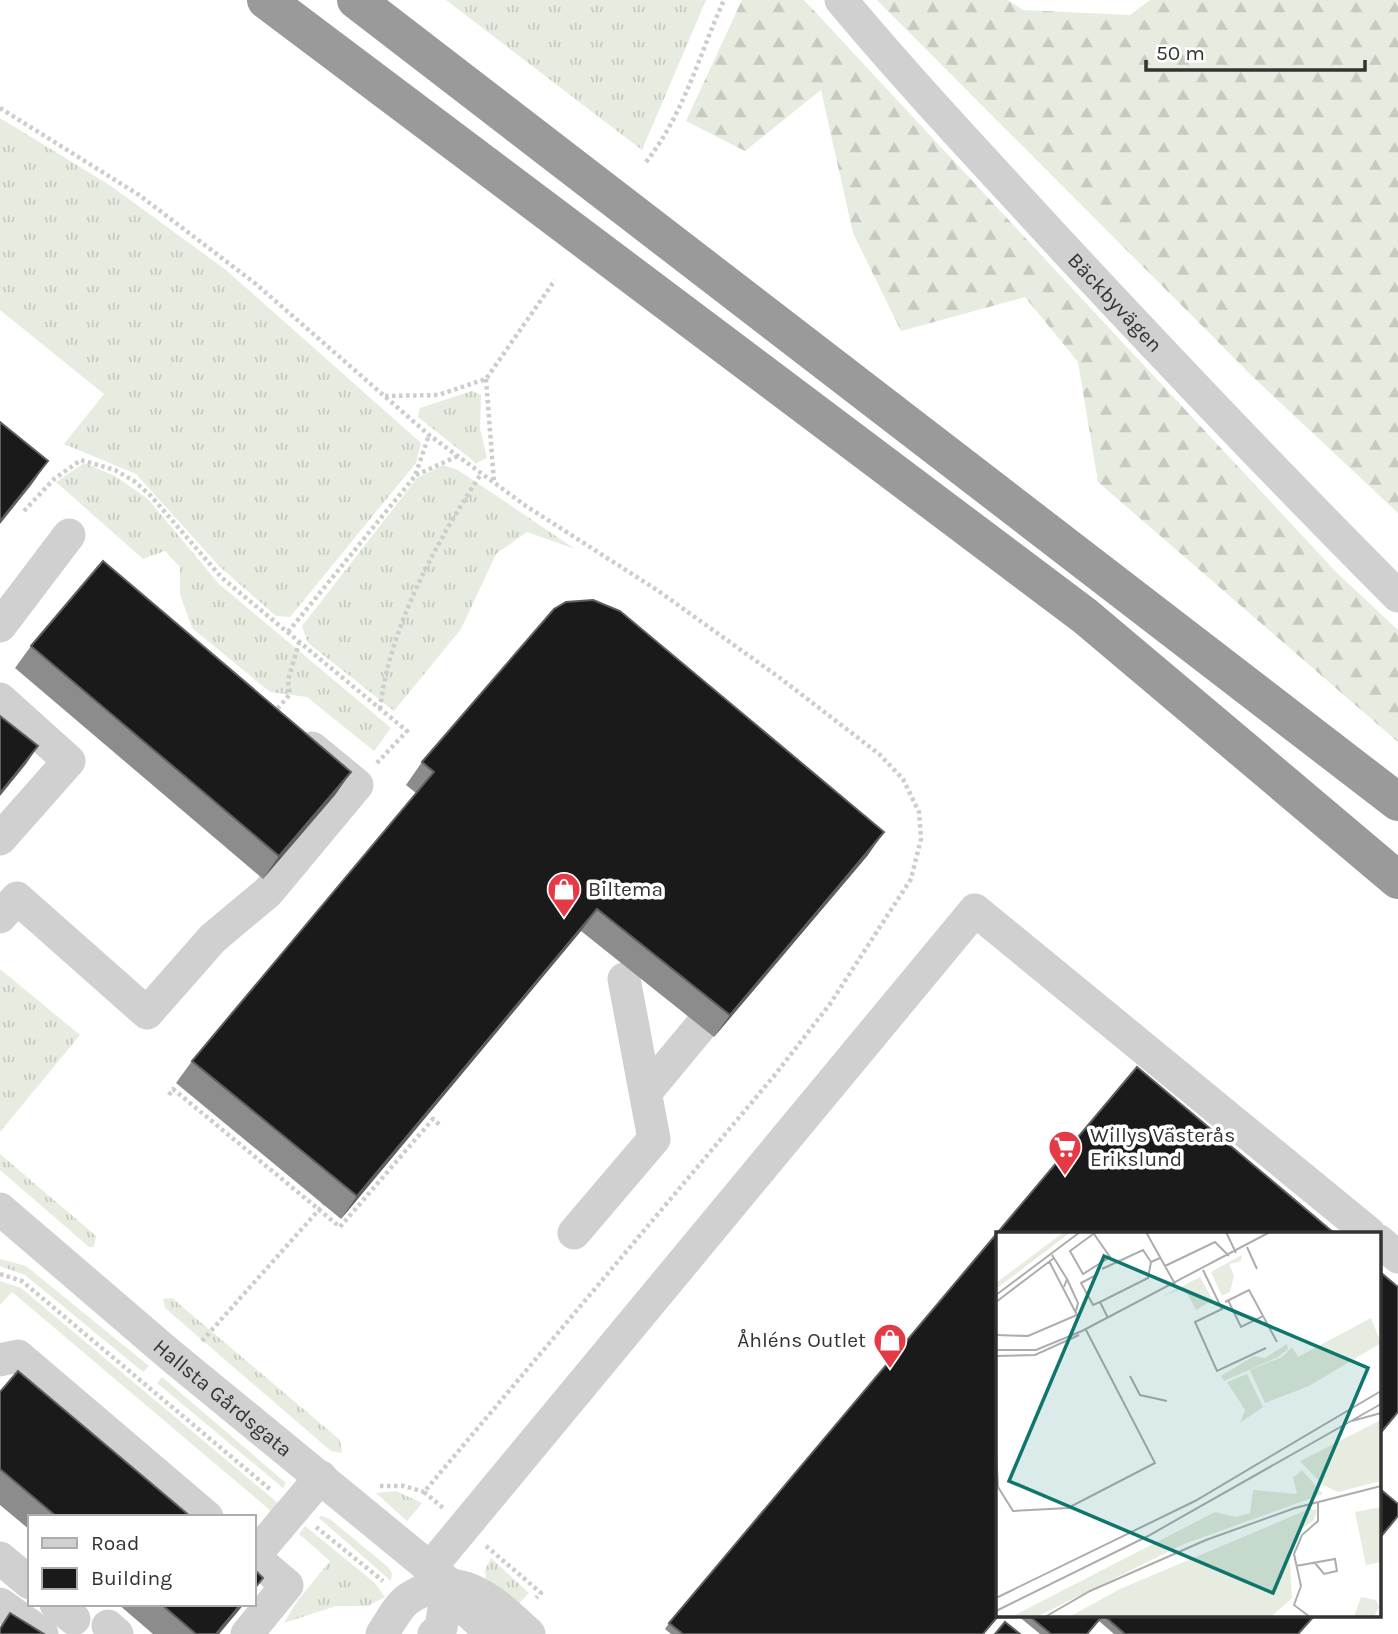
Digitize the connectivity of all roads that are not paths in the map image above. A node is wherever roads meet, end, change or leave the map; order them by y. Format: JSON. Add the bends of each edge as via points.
{"nodes":[{"id":1,"x":266,"y":0,"type":"edge"},
{"id":2,"x":356,"y":0,"type":"edge"},
{"id":3,"x":841,"y":0,"type":"edge"},
{"id":4,"x":69,"y":535,"type":"dead end"},
{"id":5,"x":1398,"y":596,"type":"edge"},
{"id":6,"x":0,"y":626,"type":"edge"},
{"id":7,"x":0,"y":699,"type":"edge"},
{"id":8,"x":273,"y":715,"type":"edge"},
{"id":9,"x":1398,"y":802,"type":"edge"},
{"id":10,"x":0,"y":839,"type":"edge"},
{"id":11,"x":1398,"y":880,"type":"edge"},
{"id":12,"x":0,"y":917,"type":"edge"},
{"id":13,"x":624,"y":979,"type":"dead end"},
{"id":14,"x":700,"y":1027,"type":"dead end"},
{"id":15,"x":646,"y":1092,"type":"junction"},
{"id":16,"x":0,"y":1209,"type":"edge"},
{"id":17,"x":1368,"y":1232,"type":"edge"},
{"id":18,"x":574,"y":1233,"type":"dead end"},
{"id":19,"x":1380,"y":1242,"type":"edge"},
{"id":20,"x":1398,"y":1257,"type":"edge"},
{"id":21,"x":0,"y":1360,"type":"edge"},
{"id":22,"x":321,"y":1477,"type":"junction"},
{"id":23,"x":205,"y":1515,"type":"edge"},
{"id":24,"x":256,"y":1554,"type":"edge"},
{"id":25,"x":0,"y":1558,"type":"edge"},
{"id":26,"x":256,"y":1558,"type":"edge"},
{"id":27,"x":439,"y":1575,"type":"junction"},
{"id":28,"x":28,"y":1581,"type":"edge"},
{"id":29,"x":0,"y":1604,"type":"edge"},
{"id":30,"x":42,"y":1634,"type":"edge"},
{"id":31,"x":247,"y":1634,"type":"edge"},
{"id":32,"x":382,"y":1634,"type":"edge"},
{"id":33,"x":434,"y":1634,"type":"edge"},
{"id":34,"x":492,"y":1634,"type":"edge"},
{"id":35,"x":529,"y":1634,"type":"edge"}],
"edges":[{"from":1,"to":11,"type":"highway","via":[[1085,616]]},
{"from":2,"to":9,"type":"highway"},
{"from":3,"to":5,"type":"street","name":"Bäckbyvägen","via":[[1139,331]]},
{"from":4,"to":6,"type":"street"},
{"from":7,"to":10,"type":"street","via":[[69,761]]},
{"from":8,"to":12,"type":"street","via":[[357,785],[268,892],[213,938],[147,1013],[17,898]]},
{"from":13,"to":15,"type":"street"},
{"from":14,"to":15,"type":"street"},
{"from":15,"to":18,"type":"street","via":[[654,1139]]},
{"from":16,"to":22,"type":"street","name":"Hallsta Gårdsgata"},
{"from":17,"to":27,"type":"street","via":[[975,910]]},
{"from":19,"to":20,"type":"street"},
{"from":21,"to":23,"type":"street","via":[[18,1356]]},
{"from":22,"to":24,"type":"street"},
{"from":22,"to":27,"type":"street","name":"Hallsta Gårdsgata"},
{"from":25,"to":28,"type":"street"},
{"from":26,"to":31,"type":"street","via":[[287,1585]]},
{"from":27,"to":32,"type":"street","via":[[407,1600]]},
{"from":27,"to":33,"type":"street","via":[[441,1628]]},
{"from":27,"to":34,"type":"street","name":"Hallsta Gårdsgata","via":[[459,1603]]},
{"from":27,"to":35,"type":"street","name":"Hallsta Gårdsgata","via":[[467,1586]]},
{"from":29,"to":30,"type":"street"}]}
